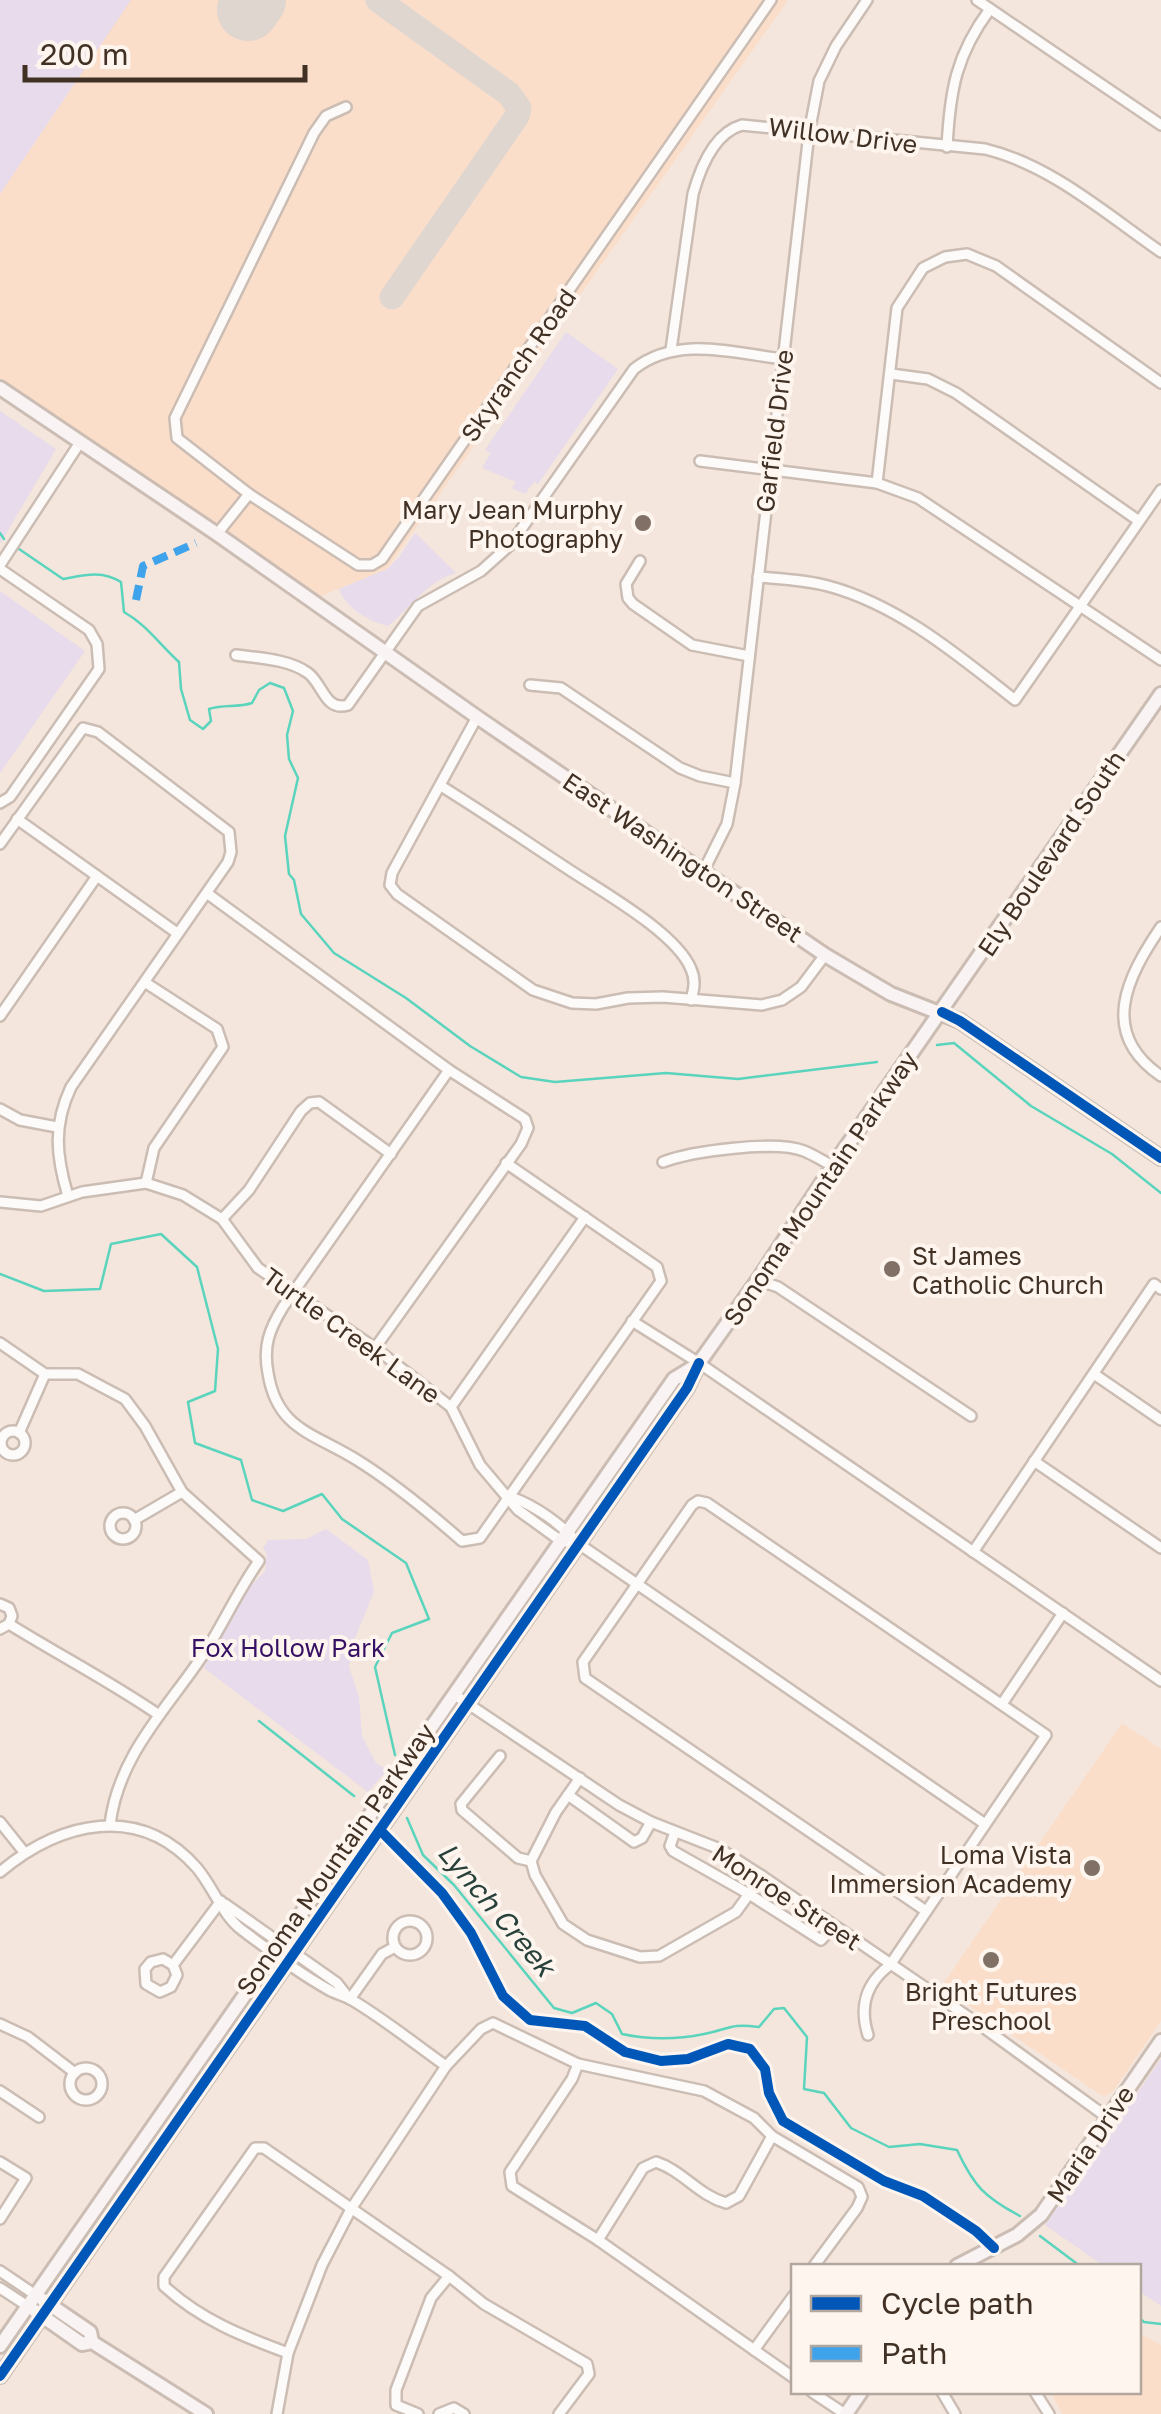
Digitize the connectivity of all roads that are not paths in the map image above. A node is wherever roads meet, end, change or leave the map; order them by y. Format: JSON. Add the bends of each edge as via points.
{"nodes":[{"id":1,"x":771,"y":0,"type":"edge"},
{"id":2,"x":867,"y":0,"type":"edge"},
{"id":3,"x":977,"y":0,"type":"edge"},
{"id":4,"x":990,"y":9,"type":"junction"},
{"id":5,"x":346,"y":106,"type":"dead end"},
{"id":6,"x":1161,"y":126,"type":"edge"},
{"id":7,"x":809,"y":133,"type":"junction"},
{"id":8,"x":947,"y":146,"type":"junction"},
{"id":9,"x":1161,"y":252,"type":"edge"},
{"id":10,"x":671,"y":350,"type":"junction"},
{"id":11,"x":783,"y":359,"type":"junction"},
{"id":12,"x":891,"y":374,"type":"junction"},
{"id":13,"x":1161,"y":383,"type":"edge"},
{"id":14,"x":0,"y":388,"type":"edge"},
{"id":15,"x":79,"y":444,"type":"junction"},
{"id":16,"x":700,"y":461,"type":"dead end"},
{"id":17,"x":770,"y":469,"type":"junction"},
{"id":18,"x":877,"y":483,"type":"junction"},
{"id":19,"x":1161,"y":490,"type":"edge"},
{"id":20,"x":249,"y":494,"type":"junction"},
{"id":21,"x":1139,"y":522,"type":"junction"},
{"id":22,"x":217,"y":534,"type":"junction"},
{"id":23,"x":640,"y":561,"type":"dead end"},
{"id":24,"x":0,"y":567,"type":"edge"},
{"id":25,"x":758,"y":577,"type":"junction"},
{"id":26,"x":1079,"y":608,"type":"junction"},
{"id":27,"x":385,"y":653,"type":"junction"},
{"id":28,"x":236,"y":655,"type":"dead end"},
{"id":29,"x":749,"y":656,"type":"junction"},
{"id":30,"x":1161,"y":660,"type":"edge"},
{"id":31,"x":530,"y":685,"type":"dead end"},
{"id":32,"x":1161,"y":694,"type":"edge"},
{"id":33,"x":476,"y":717,"type":"junction"},
{"id":34,"x":734,"y":783,"type":"junction"},
{"id":35,"x":440,"y":786,"type":"junction"},
{"id":36,"x":0,"y":803,"type":"edge"},
{"id":37,"x":17,"y":819,"type":"junction"},
{"id":38,"x":0,"y":844,"type":"edge"},
{"id":39,"x":704,"y":870,"type":"junction"},
{"id":40,"x":97,"y":876,"type":"junction"},
{"id":41,"x":208,"y":894,"type":"junction"},
{"id":42,"x":1161,"y":927,"type":"edge"},
{"id":43,"x":177,"y":932,"type":"junction"},
{"id":44,"x":825,"y":956,"type":"junction"},
{"id":45,"x":146,"y":983,"type":"junction"},
{"id":46,"x":692,"y":1000,"type":"junction"},
{"id":47,"x":942,"y":1012,"type":"junction"},
{"id":48,"x":0,"y":1016,"type":"edge"},
{"id":49,"x":450,"y":1070,"type":"junction"},
{"id":50,"x":1161,"y":1076,"type":"edge"},
{"id":51,"x":0,"y":1109,"type":"edge"},
{"id":52,"x":57,"y":1127,"type":"junction"},
{"id":53,"x":391,"y":1154,"type":"junction"},
{"id":54,"x":1161,"y":1158,"type":"edge"},
{"id":55,"x":664,"y":1162,"type":"dead end"},
{"id":56,"x":506,"y":1163,"type":"junction"},
{"id":57,"x":832,"y":1166,"type":"junction"},
{"id":58,"x":146,"y":1183,"type":"junction"},
{"id":59,"x":68,"y":1196,"type":"junction"},
{"id":60,"x":0,"y":1202,"type":"edge"},
{"id":61,"x":585,"y":1217,"type":"junction"},
{"id":62,"x":222,"y":1219,"type":"junction"},
{"id":63,"x":758,"y":1280,"type":"junction"},
{"id":64,"x":1158,"y":1286,"type":"edge"},
{"id":65,"x":294,"y":1294,"type":"junction"},
{"id":66,"x":632,"y":1321,"type":"junction"},
{"id":67,"x":0,"y":1343,"type":"edge"},
{"id":68,"x":375,"y":1348,"type":"junction"},
{"id":69,"x":699,"y":1363,"type":"junction"},
{"id":70,"x":45,"y":1374,"type":"junction"},
{"id":71,"x":1094,"y":1374,"type":"junction"},
{"id":72,"x":452,"y":1407,"type":"junction"},
{"id":73,"x":970,"y":1416,"type":"dead end"},
{"id":74,"x":1161,"y":1420,"type":"edge"},
{"id":75,"x":20,"y":1433,"type":"dead end"},
{"id":76,"x":1034,"y":1461,"type":"junction"},
{"id":77,"x":182,"y":1492,"type":"junction"},
{"id":78,"x":508,"y":1496,"type":"junction"},
{"id":79,"x":134,"y":1520,"type":"dead end"},
{"id":80,"x":564,"y":1536,"type":"junction"},
{"id":81,"x":579,"y":1544,"type":"junction"},
{"id":82,"x":1161,"y":1548,"type":"edge"},
{"id":83,"x":973,"y":1552,"type":"junction"},
{"id":84,"x":638,"y":1584,"type":"junction"},
{"id":85,"x":0,"y":1604,"type":"edge"},
{"id":86,"x":1063,"y":1613,"type":"junction"},
{"id":87,"x":5,"y":1626,"type":"edge"},
{"id":88,"x":1161,"y":1681,"type":"edge"},
{"id":89,"x":454,"y":1695,"type":"junction"},
{"id":90,"x":468,"y":1704,"type":"junction"},
{"id":91,"x":1002,"y":1704,"type":"junction"},
{"id":92,"x":159,"y":1715,"type":"junction"},
{"id":93,"x":500,"y":1756,"type":"dead end"},
{"id":94,"x":580,"y":1778,"type":"junction"},
{"id":95,"x":568,"y":1795,"type":"junction"},
{"id":96,"x":0,"y":1822,"type":"edge"},
{"id":97,"x":651,"y":1822,"type":"junction"},
{"id":98,"x":110,"y":1824,"type":"junction"},
{"id":99,"x":986,"y":1824,"type":"junction"},
{"id":100,"x":676,"y":1832,"type":"junction"},
{"id":101,"x":24,"y":1852,"type":"junction"},
{"id":102,"x":531,"y":1861,"type":"junction"},
{"id":103,"x":0,"y":1872,"type":"edge"},
{"id":104,"x":762,"y":1876,"type":"junction"},
{"id":105,"x":749,"y":1894,"type":"junction"},
{"id":106,"x":222,"y":1901,"type":"junction"},
{"id":107,"x":926,"y":1911,"type":"junction"},
{"id":108,"x":834,"y":1926,"type":"junction"},
{"id":109,"x":395,"y":1946,"type":"dead end"},
{"id":110,"x":278,"y":1948,"type":"junction"},
{"id":111,"x":291,"y":1957,"type":"junction"},
{"id":112,"x":890,"y":1965,"type":"junction"},
{"id":113,"x":173,"y":1966,"type":"dead end"},
{"id":114,"x":350,"y":1998,"type":"junction"},
{"id":115,"x":0,"y":2024,"type":"edge"},
{"id":116,"x":868,"y":2035,"type":"dead end"},
{"id":117,"x":1161,"y":2041,"type":"edge"},
{"id":118,"x":578,"y":2064,"type":"junction"},
{"id":119,"x":446,"y":2066,"type":"junction"},
{"id":120,"x":75,"y":2073,"type":"dead end"},
{"id":121,"x":0,"y":2091,"type":"edge"},
{"id":122,"x":40,"y":2117,"type":"dead end"},
{"id":123,"x":1108,"y":2118,"type":"junction"},
{"id":124,"x":772,"y":2136,"type":"junction"},
{"id":125,"x":0,"y":2162,"type":"edge"},
{"id":126,"x":351,"y":2209,"type":"junction"},
{"id":127,"x":0,"y":2218,"type":"edge"},
{"id":128,"x":598,"y":2240,"type":"junction"},
{"id":129,"x":816,"y":2264,"type":"edge"},
{"id":130,"x":961,"y":2264,"type":"edge"},
{"id":131,"x":0,"y":2271,"type":"edge"},
{"id":132,"x":450,"y":2276,"type":"junction"},
{"id":133,"x":0,"y":2288,"type":"edge"},
{"id":134,"x":791,"y":2299,"type":"edge"},
{"id":135,"x":39,"y":2306,"type":"junction"},
{"id":136,"x":0,"y":2346,"type":"edge"},
{"id":137,"x":754,"y":2350,"type":"junction"},
{"id":138,"x":288,"y":2352,"type":"junction"},
{"id":139,"x":0,"y":2376,"type":"edge"},
{"id":140,"x":791,"y":2376,"type":"edge"},
{"id":141,"x":815,"y":2394,"type":"edge"},
{"id":142,"x":206,"y":2414,"type":"edge"},
{"id":143,"x":277,"y":2414,"type":"edge"},
{"id":144,"x":418,"y":2414,"type":"edge"},
{"id":145,"x":439,"y":2414,"type":"edge"},
{"id":146,"x":464,"y":2414,"type":"edge"},
{"id":147,"x":559,"y":2414,"type":"edge"},
{"id":148,"x":845,"y":2414,"type":"edge"}],
"edges":[{"from":1,"to":20,"type":"street","name":"Skyranch Road","via":[[382,559],[353,563]]},
{"from":2,"to":7,"type":"street","name":"Garfield Drive","via":[[819,81]]},
{"from":3,"to":4,"type":"street"},
{"from":4,"to":6,"type":"street"},
{"from":4,"to":8,"type":"street","via":[[954,74]]},
{"from":5,"to":20,"type":"street","name":"Skyranch Road","via":[[326,116],[314,133],[176,418],[177,438]]},
{"from":7,"to":8,"type":"street","name":"Willow Drive"},
{"from":7,"to":10,"type":"street","name":"Willow Drive","via":[[755,124],[732,128],[716,144],[693,194]]},
{"from":7,"to":11,"type":"street","name":"Garfield Drive"},
{"from":8,"to":9,"type":"street","name":"Willow Drive","via":[[1014,156]]},
{"from":10,"to":11,"type":"street"},
{"from":10,"to":27,"type":"street","via":[[634,369],[503,552],[471,578],[423,602]]},
{"from":11,"to":17,"type":"street","name":"Garfield Drive"},
{"from":12,"to":13,"type":"street","via":[[898,308],[914,281],[923,268],[967,254],[996,266]]},
{"from":12,"to":18,"type":"street"},
{"from":12,"to":21,"type":"street","via":[[928,379],[956,394]]},
{"from":14,"to":15,"type":"main road","name":"East Washington Street"},
{"from":15,"to":22,"type":"main road","name":"East Washington Street"},
{"from":15,"to":24,"type":"street"},
{"from":16,"to":17,"type":"street"},
{"from":17,"to":18,"type":"street"},
{"from":17,"to":25,"type":"street","name":"Garfield Drive"},
{"from":18,"to":26,"type":"street","via":[[918,498]]},
{"from":19,"to":21,"type":"street"},
{"from":20,"to":22,"type":"street"},
{"from":21,"to":26,"type":"street"},
{"from":22,"to":27,"type":"main road","name":"East Washington Street"},
{"from":23,"to":29,"type":"street","via":[[626,584],[633,604],[681,640]]},
{"from":24,"to":36,"type":"street","via":[[88,630],[99,668],[10,798]]},
{"from":25,"to":26,"type":"street","via":[[826,585],[861,597],[908,621],[1016,700]]},
{"from":25,"to":29,"type":"street","name":"Garfield Drive"},
{"from":26,"to":30,"type":"street"},
{"from":27,"to":28,"type":"street","via":[[340,707],[304,670]]},
{"from":27,"to":33,"type":"main road","name":"East Washington Street"},
{"from":29,"to":34,"type":"street","name":"Garfield Drive"},
{"from":31,"to":34,"type":"street","via":[[561,688],[680,768]]},
{"from":32,"to":47,"type":"main road","name":"Ely Boulevard South"},
{"from":33,"to":35,"type":"street"},
{"from":33,"to":39,"type":"main road","name":"East Washington Street"},
{"from":34,"to":39,"type":"street","name":"Garfield Drive","via":[[726,824]]},
{"from":35,"to":46,"type":"street","via":[[657,930],[692,970]]},
{"from":35,"to":46,"type":"street","via":[[392,873],[397,894],[550,997],[596,1004]]},
{"from":37,"to":38,"type":"street"},
{"from":37,"to":40,"type":"street"},
{"from":37,"to":41,"type":"street","via":[[76,735],[88,728],[229,832],[228,862]]},
{"from":39,"to":44,"type":"main road","name":"East Washington Street"},
{"from":40,"to":43,"type":"street"},
{"from":40,"to":48,"type":"street"},
{"from":41,"to":43,"type":"street"},
{"from":41,"to":49,"type":"street"},
{"from":42,"to":50,"type":"street","via":[[1131,975],[1124,1022],[1139,1055]]},
{"from":43,"to":45,"type":"street"},
{"from":44,"to":46,"type":"street","via":[[782,1000]]},
{"from":44,"to":47,"type":"main road","name":"East Washington Street","via":[[890,994]]},
{"from":45,"to":52,"type":"street","via":[[71,1087]]},
{"from":45,"to":58,"type":"street","via":[[217,1029],[223,1046],[154,1148]]},
{"from":47,"to":54,"type":"main road","name":"East Washington Street"},
{"from":47,"to":57,"type":"main road","name":"Sonoma Mountain Parkway"},
{"from":49,"to":53,"type":"street"},
{"from":49,"to":56,"type":"street","via":[[525,1118],[528,1128]]},
{"from":51,"to":52,"type":"street"},
{"from":52,"to":59,"type":"street"},
{"from":53,"to":62,"type":"street","via":[[318,1102],[310,1104]]},
{"from":53,"to":65,"type":"street"},
{"from":55,"to":57,"type":"street","via":[[688,1153],[778,1146]]},
{"from":56,"to":61,"type":"street"},
{"from":56,"to":68,"type":"street"},
{"from":57,"to":63,"type":"main road","name":"Sonoma Mountain Parkway"},
{"from":58,"to":59,"type":"street","name":"Turtle Creek Lane"},
{"from":58,"to":62,"type":"street","name":"Turtle Creek Lane"},
{"from":59,"to":60,"type":"street","name":"Turtle Creek Lane","via":[[41,1206]]},
{"from":61,"to":66,"type":"street","via":[[657,1267],[660,1281]]},
{"from":61,"to":72,"type":"street"},
{"from":62,"to":65,"type":"street","name":"Turtle Creek Lane","via":[[258,1268]]},
{"from":63,"to":69,"type":"main road","name":"Sonoma Mountain Parkway"},
{"from":63,"to":73,"type":"street"},
{"from":64,"to":71,"type":"street"},
{"from":65,"to":68,"type":"street","name":"Turtle Creek Lane"},
{"from":65,"to":78,"type":"street","via":[[270,1329],[264,1352],[271,1395],[282,1414],[359,1461],[462,1541],[480,1538]]},
{"from":66,"to":69,"type":"street"},
{"from":66,"to":78,"type":"street"},
{"from":67,"to":70,"type":"street"},
{"from":68,"to":72,"type":"street","name":"Turtle Creek Lane"},
{"from":69,"to":80,"type":"main road","name":"Sonoma Mountain Parkway","via":[[674,1379]]},
{"from":69,"to":81,"type":"main road","name":"Sonoma Mountain Parkway"},
{"from":69,"to":83,"type":"street"},
{"from":70,"to":75,"type":"street"},
{"from":70,"to":77,"type":"street","via":[[78,1374],[125,1399]]},
{"from":71,"to":74,"type":"street"},
{"from":71,"to":76,"type":"street"},
{"from":72,"to":78,"type":"street","name":"Turtle Creek Lane","via":[[480,1466]]},
{"from":76,"to":82,"type":"street"},
{"from":76,"to":83,"type":"street"},
{"from":77,"to":79,"type":"street"},
{"from":77,"to":92,"type":"street","via":[[259,1561]]},
{"from":78,"to":80,"type":"street","name":"Turtle Creek Lane"},
{"from":80,"to":81,"type":"street","name":"Turtle Creek Lane"},
{"from":80,"to":89,"type":"main road","name":"Sonoma Mountain Parkway"},
{"from":81,"to":84,"type":"street","name":"Turtle Creek Lane"},
{"from":81,"to":90,"type":"main road","name":"Sonoma Mountain Parkway"},
{"from":83,"to":86,"type":"street"},
{"from":84,"to":91,"type":"street","via":[[692,1506],[707,1503]]},
{"from":84,"to":99,"type":"street","name":"Turtle Creek Lane"},
{"from":84,"to":107,"type":"street","via":[[583,1662],[585,1678]]},
{"from":85,"to":87,"type":"street","via":[[11,1612]]},
{"from":86,"to":88,"type":"street"},
{"from":86,"to":91,"type":"street"},
{"from":87,"to":92,"type":"street"},
{"from":89,"to":90,"type":"street","name":"Monroe Street"},
{"from":89,"to":110,"type":"main road","name":"Sonoma Mountain Parkway"},
{"from":90,"to":94,"type":"street","name":"Monroe Street"},
{"from":90,"to":111,"type":"main road","name":"Sonoma Mountain Parkway"},
{"from":91,"to":99,"type":"street","via":[[1046,1735]]},
{"from":92,"to":98,"type":"street","via":[[127,1764]]},
{"from":93,"to":102,"type":"street","via":[[462,1810],[518,1858]]},
{"from":94,"to":95,"type":"street"},
{"from":94,"to":97,"type":"street","name":"Monroe Street"},
{"from":95,"to":97,"type":"street","via":[[634,1842]]},
{"from":95,"to":102,"type":"street"},
{"from":96,"to":101,"type":"street"},
{"from":97,"to":100,"type":"street","name":"Monroe Street"},
{"from":98,"to":101,"type":"street","via":[[52,1836]]},
{"from":98,"to":106,"type":"street","via":[[151,1835],[187,1858]]},
{"from":99,"to":107,"type":"street"},
{"from":100,"to":104,"type":"street","name":"Monroe Street"},
{"from":100,"to":105,"type":"street","via":[[673,1851]]},
{"from":101,"to":103,"type":"street"},
{"from":102,"to":105,"type":"street","via":[[563,1924],[587,1940],[640,1956],[659,1956],[703,1932],[736,1912]]},
{"from":104,"to":105,"type":"street"},
{"from":104,"to":108,"type":"street","name":"Monroe Street"},
{"from":105,"to":108,"type":"street","via":[[821,1940]]},
{"from":106,"to":110,"type":"street"},
{"from":106,"to":113,"type":"street"},
{"from":107,"to":112,"type":"street"},
{"from":108,"to":112,"type":"street","name":"Monroe Street"},
{"from":109,"to":114,"type":"street"},
{"from":110,"to":111,"type":"street"},
{"from":110,"to":135,"type":"main road","name":"Sonoma Mountain Parkway"},
{"from":111,"to":114,"type":"street","via":[[331,1991]]},
{"from":111,"to":135,"type":"main road","name":"Sonoma Mountain Parkway"},
{"from":112,"to":116,"type":"street","via":[[866,1996]]},
{"from":112,"to":123,"type":"street","name":"Monroe Street"},
{"from":114,"to":119,"type":"street"},
{"from":115,"to":120,"type":"street","via":[[28,2036]]},
{"from":117,"to":123,"type":"main road","name":"Maria Drive"},
{"from":118,"to":119,"type":"street","via":[[493,2023]]},
{"from":118,"to":124,"type":"street","via":[[704,2091],[754,2118]]},
{"from":118,"to":128,"type":"street","via":[[510,2172],[512,2186]]},
{"from":119,"to":126,"type":"street"},
{"from":121,"to":122,"type":"street"},
{"from":123,"to":130,"type":"main road","name":"Maria Drive","via":[[1041,2215]]},
{"from":124,"to":128,"type":"street","via":[[739,2196],[726,2204],[675,2168],[656,2162],[643,2168]]},
{"from":124,"to":129,"type":"street","via":[[858,2187],[862,2197]]},
{"from":125,"to":127,"type":"street","via":[[26,2178]]},
{"from":126,"to":132,"type":"street"},
{"from":126,"to":138,"type":"street"},
{"from":126,"to":138,"type":"street","via":[[255,2148],[164,2277],[164,2286],[202,2316]]},
{"from":128,"to":137,"type":"street"},
{"from":131,"to":135,"type":"street"},
{"from":132,"to":144,"type":"street","via":[[432,2298],[396,2390],[396,2405]]},
{"from":132,"to":147,"type":"street","via":[[484,2304],[587,2364],[589,2374]]},
{"from":133,"to":135,"type":"street"},
{"from":134,"to":137,"type":"street"},
{"from":135,"to":136,"type":"main road","name":"Sonoma Mountain Parkway"},
{"from":135,"to":139,"type":"main road","name":"Sonoma Mountain Parkway"},
{"from":135,"to":142,"type":"main road","via":[[82,2344],[92,2342]]},
{"from":137,"to":140,"type":"street"},
{"from":138,"to":143,"type":"street"},
{"from":141,"to":148,"type":"street"},
{"from":145,"to":146,"type":"street","via":[[454,2408]]}]}
